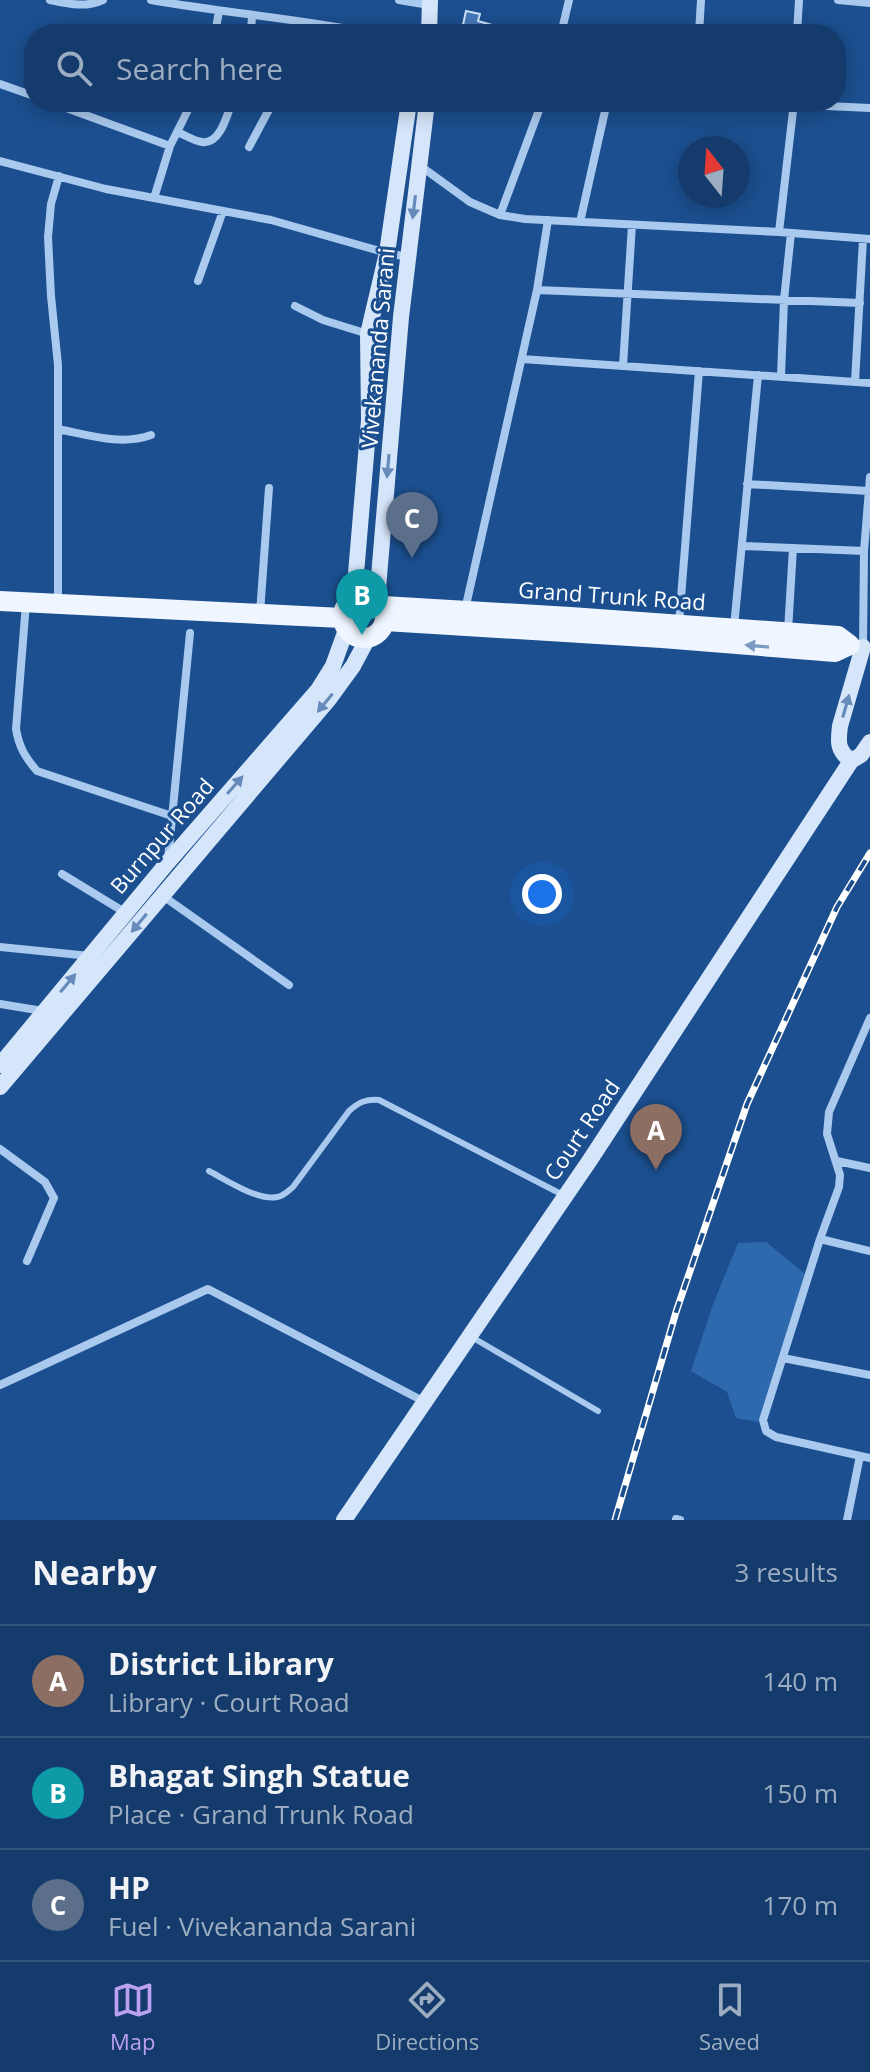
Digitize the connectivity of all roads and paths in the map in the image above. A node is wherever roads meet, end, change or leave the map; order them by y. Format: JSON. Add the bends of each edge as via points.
{"nodes":[{"id":1,"x":50,"y":0,"type":"edge"},
{"id":2,"x":103,"y":0,"type":"edge"},
{"id":3,"x":151,"y":0,"type":"edge"},
{"id":4,"x":399,"y":0,"type":"edge"},
{"id":5,"x":569,"y":0,"type":"edge"},
{"id":6,"x":701,"y":0,"type":"edge"},
{"id":7,"x":799,"y":0,"type":"edge"},
{"id":8,"x":838,"y":0,"type":"edge"},
{"id":9,"x":430,"y":3,"type":"edge"},
{"id":10,"x":870,"y":3,"type":"edge"},
{"id":11,"x":219,"y":11,"type":"junction"},
{"id":12,"x":252,"y":15,"type":"junction"},
{"id":13,"x":217,"y":24,"type":"edge"},
{"id":14,"x":252,"y":24,"type":"edge"},
{"id":15,"x":328,"y":24,"type":"edge"},
{"id":16,"x":429,"y":24,"type":"edge"},
{"id":17,"x":563,"y":24,"type":"edge"},
{"id":18,"x":700,"y":24,"type":"edge"},
{"id":19,"x":798,"y":24,"type":"edge"},
{"id":20,"x":0,"y":84,"type":"edge"},
{"id":21,"x":24,"y":92,"type":"edge"},
{"id":22,"x":846,"y":106,"type":"edge"},
{"id":23,"x":870,"y":108,"type":"edge"},
{"id":24,"x":77,"y":112,"type":"edge"},
{"id":25,"x":187,"y":112,"type":"edge"},
{"id":26,"x":228,"y":112,"type":"edge"},
{"id":27,"x":268,"y":112,"type":"edge"},
{"id":28,"x":408,"y":112,"type":"edge"},
{"id":29,"x":426,"y":112,"type":"edge"},
{"id":30,"x":538,"y":112,"type":"edge"},
{"id":31,"x":605,"y":112,"type":"edge"},
{"id":32,"x":793,"y":112,"type":"edge"},
{"id":33,"x":177,"y":132,"type":"junction"},
{"id":34,"x":170,"y":146,"type":"junction"},
{"id":35,"x":249,"y":147,"type":"dead end"},
{"id":36,"x":0,"y":161,"type":"edge"},
{"id":37,"x":419,"y":165,"type":"junction"},
{"id":38,"x":59,"y":176,"type":"junction"},
{"id":39,"x":154,"y":198,"type":"junction"},
{"id":40,"x":223,"y":211,"type":"junction"},
{"id":41,"x":500,"y":215,"type":"junction"},
{"id":42,"x":548,"y":220,"type":"junction"},
{"id":43,"x":580,"y":222,"type":"junction"},
{"id":44,"x":632,"y":225,"type":"junction"},
{"id":45,"x":779,"y":232,"type":"junction"},
{"id":46,"x":791,"y":233,"type":"junction"},
{"id":47,"x":867,"y":239,"type":"edge"},
{"id":48,"x":387,"y":253,"type":"junction"},
{"id":49,"x":408,"y":257,"type":"junction"},
{"id":50,"x":198,"y":281,"type":"dead end"},
{"id":51,"x":537,"y":290,"type":"junction"},
{"id":52,"x":628,"y":293,"type":"junction"},
{"id":53,"x":784,"y":300,"type":"junction"},
{"id":54,"x":860,"y":303,"type":"junction"},
{"id":55,"x":295,"y":306,"type":"dead end"},
{"id":56,"x":368,"y":334,"type":"junction"},
{"id":57,"x":522,"y":359,"type":"junction"},
{"id":58,"x":623,"y":366,"type":"junction"},
{"id":59,"x":699,"y":371,"type":"junction"},
{"id":60,"x":758,"y":375,"type":"junction"},
{"id":61,"x":781,"y":376,"type":"junction"},
{"id":62,"x":855,"y":382,"type":"junction"},
{"id":63,"x":870,"y":383,"type":"edge"},
{"id":64,"x":58,"y":429,"type":"junction"},
{"id":65,"x":151,"y":435,"type":"dead end"},
{"id":66,"x":870,"y":477,"type":"edge"},
{"id":67,"x":747,"y":484,"type":"junction"},
{"id":68,"x":269,"y":488,"type":"dead end"},
{"id":69,"x":869,"y":491,"type":"edge"},
{"id":70,"x":743,"y":546,"type":"junction"},
{"id":71,"x":793,"y":548,"type":"junction"},
{"id":72,"x":864,"y":551,"type":"junction"},
{"id":73,"x":354,"y":597,"type":"junction"},
{"id":74,"x":0,"y":601,"type":"edge"},
{"id":75,"x":26,"y":602,"type":"junction"},
{"id":76,"x":58,"y":604,"type":"junction"},
{"id":77,"x":382,"y":609,"type":"junction"},
{"id":78,"x":465,"y":611,"type":"junction"},
{"id":79,"x":260,"y":614,"type":"junction"},
{"id":80,"x":344,"y":624,"type":"junction"},
{"id":81,"x":679,"y":624,"type":"junction"},
{"id":82,"x":734,"y":628,"type":"junction"},
{"id":83,"x":788,"y":632,"type":"junction"},
{"id":84,"x":190,"y":633,"type":"dead end"},
{"id":85,"x":368,"y":638,"type":"junction"},
{"id":86,"x":853,"y":643,"type":"edge"},
{"id":87,"x":870,"y":742,"type":"edge"},
{"id":88,"x":851,"y":761,"type":"junction"},
{"id":89,"x":172,"y":816,"type":"junction"},
{"id":90,"x":168,"y":862,"type":"junction"},
{"id":91,"x":62,"y":874,"type":"dead end"},
{"id":92,"x":162,"y":895,"type":"junction"},
{"id":93,"x":126,"y":913,"type":"junction"},
{"id":94,"x":0,"y":947,"type":"edge"},
{"id":95,"x":90,"y":956,"type":"junction"},
{"id":96,"x":289,"y":985,"type":"dead end"},
{"id":97,"x":0,"y":1004,"type":"edge"},
{"id":98,"x":44,"y":1011,"type":"junction"},
{"id":99,"x":870,"y":1018,"type":"edge"},
{"id":100,"x":0,"y":1065,"type":"edge"},
{"id":101,"x":0,"y":1087,"type":"edge"},
{"id":102,"x":0,"y":1149,"type":"edge"},
{"id":103,"x":837,"y":1161,"type":"junction"},
{"id":104,"x":870,"y":1168,"type":"edge"},
{"id":105,"x":209,"y":1171,"type":"dead end"},
{"id":106,"x":565,"y":1196,"type":"junction"},
{"id":107,"x":820,"y":1239,"type":"junction"},
{"id":108,"x":870,"y":1251,"type":"edge"},
{"id":109,"x":27,"y":1261,"type":"dead end"},
{"id":110,"x":470,"y":1336,"type":"junction"},
{"id":111,"x":783,"y":1358,"type":"junction"},
{"id":112,"x":870,"y":1375,"type":"edge"},
{"id":113,"x":0,"y":1385,"type":"edge"},
{"id":114,"x":425,"y":1402,"type":"junction"},
{"id":115,"x":598,"y":1411,"type":"dead end"},
{"id":116,"x":865,"y":1457,"type":"edge"},
{"id":117,"x":344,"y":1520,"type":"edge"},
{"id":118,"x":847,"y":1520,"type":"edge"}],
"edges":[{"from":1,"to":2,"type":"street","via":[[79,6]]},
{"from":3,"to":11,"type":"street"},
{"from":4,"to":9,"type":"street"},
{"from":5,"to":17,"type":"street"},
{"from":6,"to":18,"type":"street"},
{"from":7,"to":19,"type":"street"},
{"from":8,"to":10,"type":"street"},
{"from":9,"to":16,"type":"street"},
{"from":11,"to":12,"type":"street"},
{"from":11,"to":13,"type":"street"},
{"from":12,"to":14,"type":"street"},
{"from":12,"to":15,"type":"street"},
{"from":20,"to":21,"type":"street"},
{"from":22,"to":23,"type":"street"},
{"from":24,"to":34,"type":"street"},
{"from":25,"to":33,"type":"street"},
{"from":26,"to":33,"type":"street","via":[[212,141],[203,143]]},
{"from":27,"to":35,"type":"street"},
{"from":28,"to":48,"type":"street","name":"Vivekananda Sarani"},
{"from":29,"to":37,"type":"street","name":"Vivekananda Sarani"},
{"from":30,"to":41,"type":"street"},
{"from":31,"to":43,"type":"street"},
{"from":32,"to":45,"type":"street"},
{"from":33,"to":34,"type":"street"},
{"from":34,"to":39,"type":"street"},
{"from":36,"to":38,"type":"street"},
{"from":37,"to":41,"type":"street","via":[[470,202]]},
{"from":37,"to":49,"type":"street","name":"Vivekananda Sarani","one_way":true},
{"from":38,"to":39,"type":"street"},
{"from":38,"to":64,"type":"street","via":[[48,237]]},
{"from":39,"to":40,"type":"street"},
{"from":40,"to":48,"type":"street"},
{"from":40,"to":50,"type":"street"},
{"from":41,"to":42,"type":"street"},
{"from":42,"to":43,"type":"street"},
{"from":42,"to":51,"type":"street"},
{"from":43,"to":44,"type":"street"},
{"from":44,"to":45,"type":"street"},
{"from":44,"to":52,"type":"street"},
{"from":45,"to":46,"type":"street"},
{"from":46,"to":47,"type":"street"},
{"from":46,"to":53,"type":"street"},
{"from":47,"to":54,"type":"street"},
{"from":48,"to":49,"type":"street"},
{"from":48,"to":56,"type":"street","name":"Vivekananda Sarani"},
{"from":49,"to":77,"type":"street","name":"Vivekananda Sarani","one_way":true},
{"from":51,"to":52,"type":"street"},
{"from":51,"to":57,"type":"street"},
{"from":52,"to":53,"type":"street"},
{"from":52,"to":58,"type":"street"},
{"from":53,"to":54,"type":"street"},
{"from":53,"to":61,"type":"street"},
{"from":54,"to":62,"type":"street"},
{"from":55,"to":56,"type":"street"},
{"from":56,"to":73,"type":"street","name":"Vivekananda Sarani","via":[[369,420]]},
{"from":57,"to":58,"type":"street"},
{"from":57,"to":78,"type":"street"},
{"from":58,"to":59,"type":"street"},
{"from":59,"to":60,"type":"street"},
{"from":59,"to":81,"type":"street"},
{"from":60,"to":61,"type":"street"},
{"from":60,"to":67,"type":"street"},
{"from":61,"to":62,"type":"street"},
{"from":62,"to":63,"type":"street"},
{"from":64,"to":65,"type":"street","via":[[120,440]]},
{"from":64,"to":76,"type":"street"},
{"from":66,"to":69,"type":"street"},
{"from":67,"to":69,"type":"street"},
{"from":67,"to":70,"type":"street"},
{"from":68,"to":79,"type":"street"},
{"from":69,"to":72,"type":"street"},
{"from":70,"to":71,"type":"street"},
{"from":70,"to":82,"type":"street"},
{"from":71,"to":72,"type":"street"},
{"from":71,"to":83,"type":"street"},
{"from":72,"to":86,"type":"street"},
{"from":73,"to":77,"type":"main road","name":"Grand Trunk Road","via":[[366,595]]},
{"from":73,"to":80,"type":"main road","via":[[345,605]]},
{"from":74,"to":75,"type":"main road"},
{"from":75,"to":76,"type":"main road"},
{"from":75,"to":89,"type":"street","via":[[16,729],[24,756],[37,771]]},
{"from":76,"to":79,"type":"main road"},
{"from":77,"to":78,"type":"main road","name":"Grand Trunk Road"},
{"from":77,"to":85,"type":"main road","via":[[381,629]]},
{"from":86,"to":77,"type":"main road","name":"Grand Trunk Road","one_way":true,"via":[[662,638]]},
{"from":78,"to":81,"type":"main road","name":"Grand Trunk Road"},
{"from":79,"to":80,"type":"main road"},
{"from":80,"to":85,"type":"main road","via":[[356,637]]},
{"from":90,"to":80,"type":"street","name":"Burnpur Road","one_way":true,"via":[[318,690],[333,666]]},
{"from":81,"to":82,"type":"main road","name":"Grand Trunk Road"},
{"from":82,"to":83,"type":"main road","name":"Grand Trunk Road"},
{"from":83,"to":86,"type":"main road","name":"Grand Trunk Road"},
{"from":84,"to":89,"type":"street"},
{"from":85,"to":92,"type":"street","one_way":true,"via":[[329,699]]},
{"from":88,"to":86,"type":"street","one_way":true,"via":[[841,753],[839,739]]},
{"from":87,"to":88,"type":"street","name":"Court Road"},
{"from":88,"to":106,"type":"street","name":"Court Road"},
{"from":89,"to":90,"type":"street"},
{"from":90,"to":93,"type":"street","name":"Burnpur Road"},
{"from":91,"to":93,"type":"street"},
{"from":92,"to":96,"type":"street"},
{"from":92,"to":101,"type":"street","one_way":true},
{"from":93,"to":95,"type":"street","name":"Burnpur Road"},
{"from":94,"to":95,"type":"street"},
{"from":98,"to":95,"type":"street","name":"Burnpur Road","one_way":true},
{"from":97,"to":98,"type":"street"},
{"from":98,"to":100,"type":"street","name":"Burnpur Road"},
{"from":99,"to":103,"type":"street","via":[[829,1112],[827,1134]]},
{"from":102,"to":109,"type":"street","via":[[45,1182],[54,1198]]},
{"from":103,"to":104,"type":"street"},
{"from":103,"to":107,"type":"street","via":[[839,1187]]},
{"from":105,"to":106,"type":"lane","via":[[263,1197],[284,1195],[349,1111],[370,1099]]},
{"from":106,"to":110,"type":"street","name":"Court Road"},
{"from":107,"to":108,"type":"street"},
{"from":107,"to":111,"type":"street"},
{"from":110,"to":114,"type":"street","name":"Court Road"},
{"from":110,"to":115,"type":"lane"},
{"from":111,"to":112,"type":"street"},
{"from":111,"to":116,"type":"street","via":[[763,1420],[766,1431]]},
{"from":113,"to":114,"type":"street","via":[[208,1289]]},
{"from":114,"to":117,"type":"street","name":"Court Road"},
{"from":116,"to":118,"type":"street"}]}
